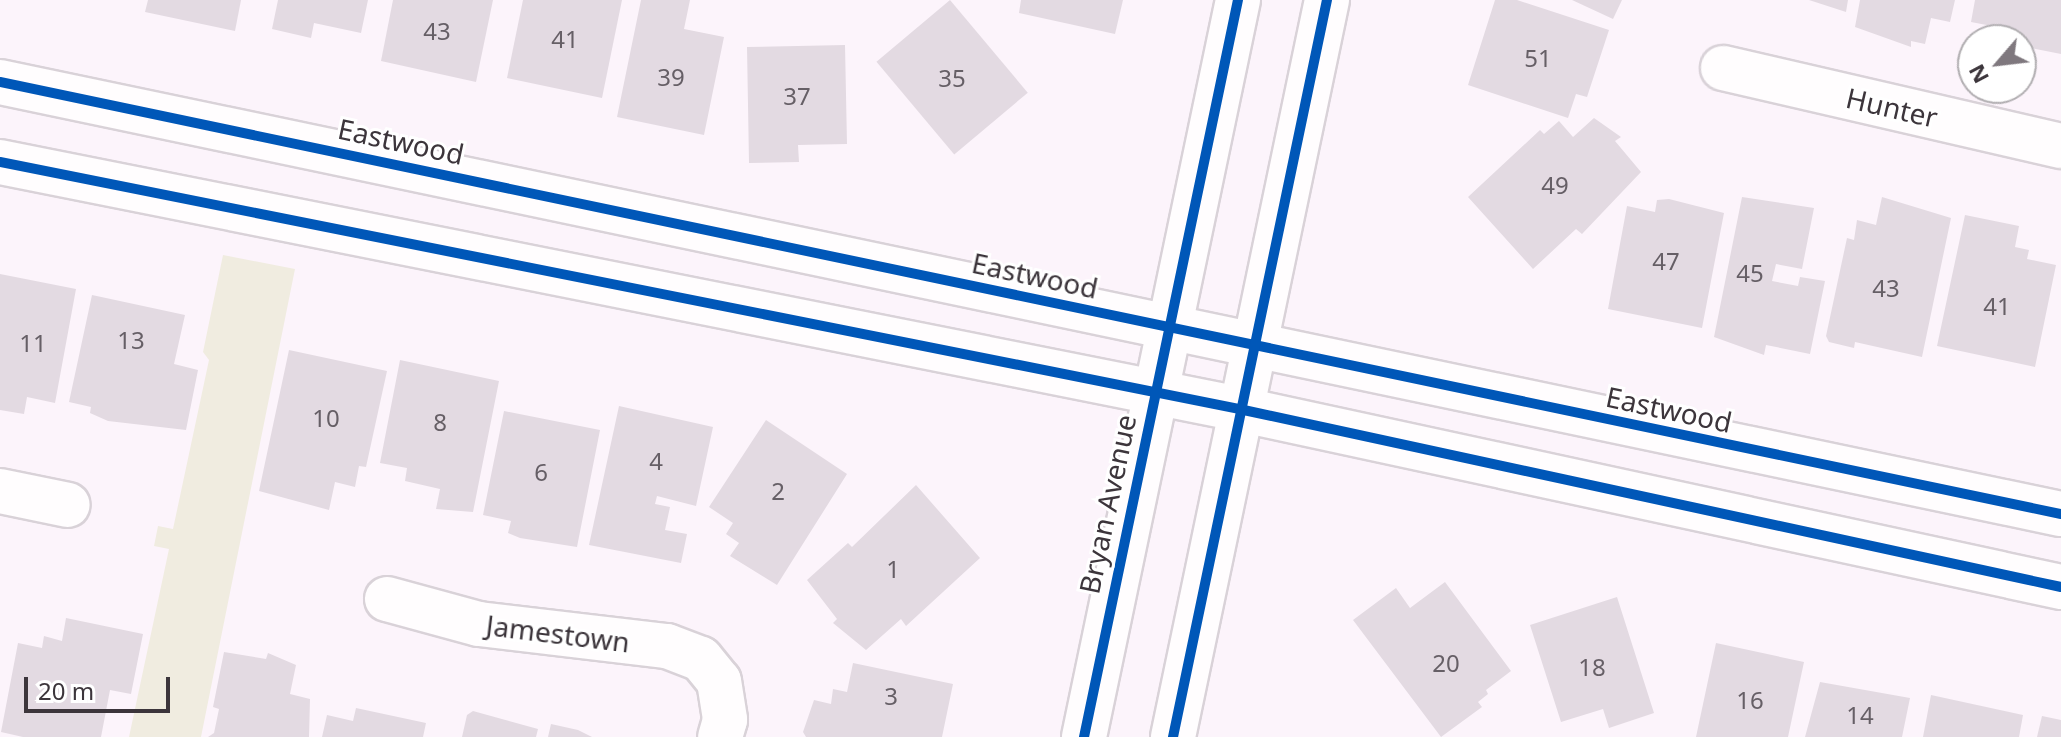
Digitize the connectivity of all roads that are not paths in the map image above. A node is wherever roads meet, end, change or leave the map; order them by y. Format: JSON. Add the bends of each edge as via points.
{"nodes":[{"id":1,"x":1238,"y":0,"type":"edge"},
{"id":2,"x":1327,"y":0,"type":"edge"},
{"id":3,"x":1723,"y":68,"type":"dead end"},
{"id":4,"x":0,"y":82,"type":"edge"},
{"id":5,"x":2061,"y":146,"type":"edge"},
{"id":6,"x":0,"y":162,"type":"edge"},
{"id":7,"x":1169,"y":327,"type":"junction"},
{"id":8,"x":1252,"y":347,"type":"junction"},
{"id":9,"x":1155,"y":394,"type":"junction"},
{"id":10,"x":1239,"y":409,"type":"junction"},
{"id":11,"x":0,"y":491,"type":"edge"},
{"id":12,"x":68,"y":505,"type":"dead end"},
{"id":13,"x":2061,"y":514,"type":"edge"},
{"id":14,"x":2061,"y":587,"type":"edge"},
{"id":15,"x":387,"y":599,"type":"dead end"},
{"id":16,"x":720,"y":737,"type":"edge"},
{"id":17,"x":1084,"y":737,"type":"edge"},
{"id":18,"x":1173,"y":737,"type":"edge"}],
"edges":[{"from":1,"to":7,"type":"street","name":"Bryan Avenue"},
{"from":2,"to":8,"type":"street"},
{"from":3,"to":5,"type":"street","name":"Hunter"},
{"from":4,"to":7,"type":"street","name":"Eastwood"},
{"from":6,"to":9,"type":"street"},
{"from":7,"to":8,"type":"street","name":"Eastwood"},
{"from":7,"to":9,"type":"street","name":"Bryan Avenue"},
{"from":8,"to":10,"type":"street"},
{"from":8,"to":13,"type":"street","name":"Eastwood"},
{"from":9,"to":10,"type":"street"},
{"from":9,"to":17,"type":"street","name":"Bryan Avenue"},
{"from":10,"to":14,"type":"street"},
{"from":10,"to":18,"type":"street"},
{"from":11,"to":12,"type":"street"},
{"from":15,"to":16,"type":"street","name":"Jamestown","via":[[479,624],[667,646],[701,659],[719,681],[725,720]]}]}
